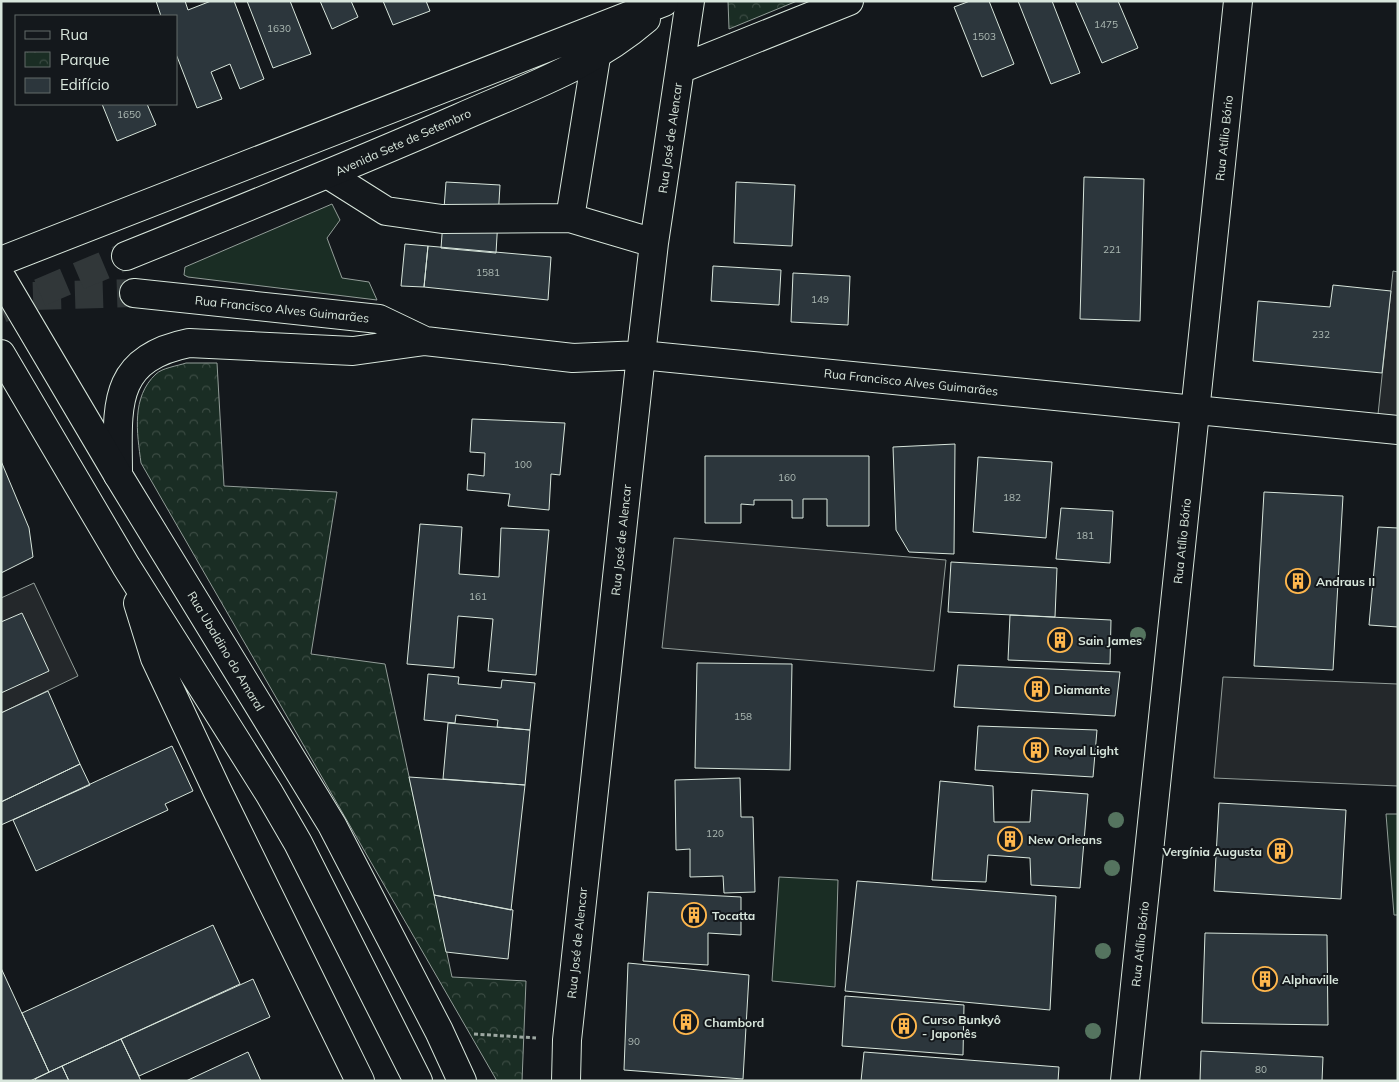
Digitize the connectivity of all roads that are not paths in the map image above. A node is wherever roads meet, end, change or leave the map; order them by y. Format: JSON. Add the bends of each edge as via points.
{"nodes":[{"id":1,"x":849,"y":1,"type":"edge"},
{"id":2,"x":1238,"y":1,"type":"edge"},
{"id":3,"x":673,"y":2,"type":"edge"},
{"id":4,"x":596,"y":57,"type":"junction"},
{"id":5,"x":680,"y":69,"type":"junction"},
{"id":6,"x":329,"y":175,"type":"junction"},
{"id":7,"x":570,"y":218,"type":"junction"},
{"id":8,"x":654,"y":243,"type":"junction"},
{"id":9,"x":126,"y":256,"type":"tunnel mouth"},
{"id":10,"x":1,"y":261,"type":"edge"},
{"id":11,"x":1,"y":277,"type":"edge"},
{"id":12,"x":134,"y":293,"type":"tunnel mouth"},
{"id":13,"x":645,"y":321,"type":"junction"},
{"id":14,"x":425,"y":341,"type":"junction"},
{"id":15,"x":641,"y":355,"type":"junction"},
{"id":16,"x":573,"y":358,"type":"junction"},
{"id":17,"x":4,"y":364,"type":"edge"},
{"id":18,"x":1195,"y":410,"type":"junction"},
{"id":19,"x":1398,"y":430,"type":"edge"},
{"id":20,"x":118,"y":475,"type":"junction"},
{"id":21,"x":126,"y":566,"type":"junction"},
{"id":22,"x":360,"y":1081,"type":"edge"},
{"id":23,"x":418,"y":1081,"type":"edge"},
{"id":24,"x":462,"y":1081,"type":"edge"},
{"id":25,"x":566,"y":1081,"type":"edge"},
{"id":26,"x":1125,"y":1081,"type":"edge"}],
"edges":[{"from":1,"to":5,"type":"street"},
{"from":2,"to":18,"type":"street","name":"Rua Atílio Bório"},
{"from":3,"to":4,"type":"street","name":"Avenida Sete de Setembro"},
{"from":3,"to":5,"type":"street","name":"Rua José de Alencar"},
{"from":3,"to":10,"type":"street"},
{"from":4,"to":6,"type":"street","name":"Avenida Sete de Setembro"},
{"from":4,"to":7,"type":"street"},
{"from":5,"to":8,"type":"street","name":"Rua José de Alencar"},
{"from":6,"to":7,"type":"street","via":[[386,211],[442,219]]},
{"from":6,"to":9,"type":"street","name":"Avenida Sete de Setembro"},
{"from":7,"to":8,"type":"street"},
{"from":8,"to":13,"type":"street","name":"Rua José de Alencar"},
{"from":11,"to":20,"type":"street","name":"Rua Ubaldino do Amaral"},
{"from":12,"to":14,"type":"street","name":"Rua Francisco Alves Guimarães","via":[[379,319]]},
{"from":13,"to":15,"type":"street","name":"Rua José de Alencar"},
{"from":13,"to":16,"type":"street","via":[[632,337],[614,349],[594,356]]},
{"from":14,"to":16,"type":"street","name":"Rua Francisco Alves Guimarães"},
{"from":14,"to":20,"type":"street","name":"Rua Francisco Alves Guimarães","via":[[353,352],[189,343],[169,347],[136,367],[122,388],[118,418]]},
{"from":15,"to":16,"type":"street","name":"Rua Francisco Alves Guimarães"},
{"from":15,"to":18,"type":"street","name":"Rua Francisco Alves Guimarães"},
{"from":15,"to":25,"type":"street","name":"Rua José de Alencar","via":[[567,1040]]},
{"from":17,"to":21,"type":"street"},
{"from":18,"to":19,"type":"street","name":"Rua Francisco Alves Guimarães"},
{"from":18,"to":26,"type":"street","name":"Rua Atílio Bório"},
{"from":20,"to":24,"type":"street","name":"Rua Ubaldino do Amaral","via":[[332,826]]},
{"from":21,"to":22,"type":"street","via":[[155,658]]},
{"from":21,"to":23,"type":"street","via":[[298,843]]}]}
